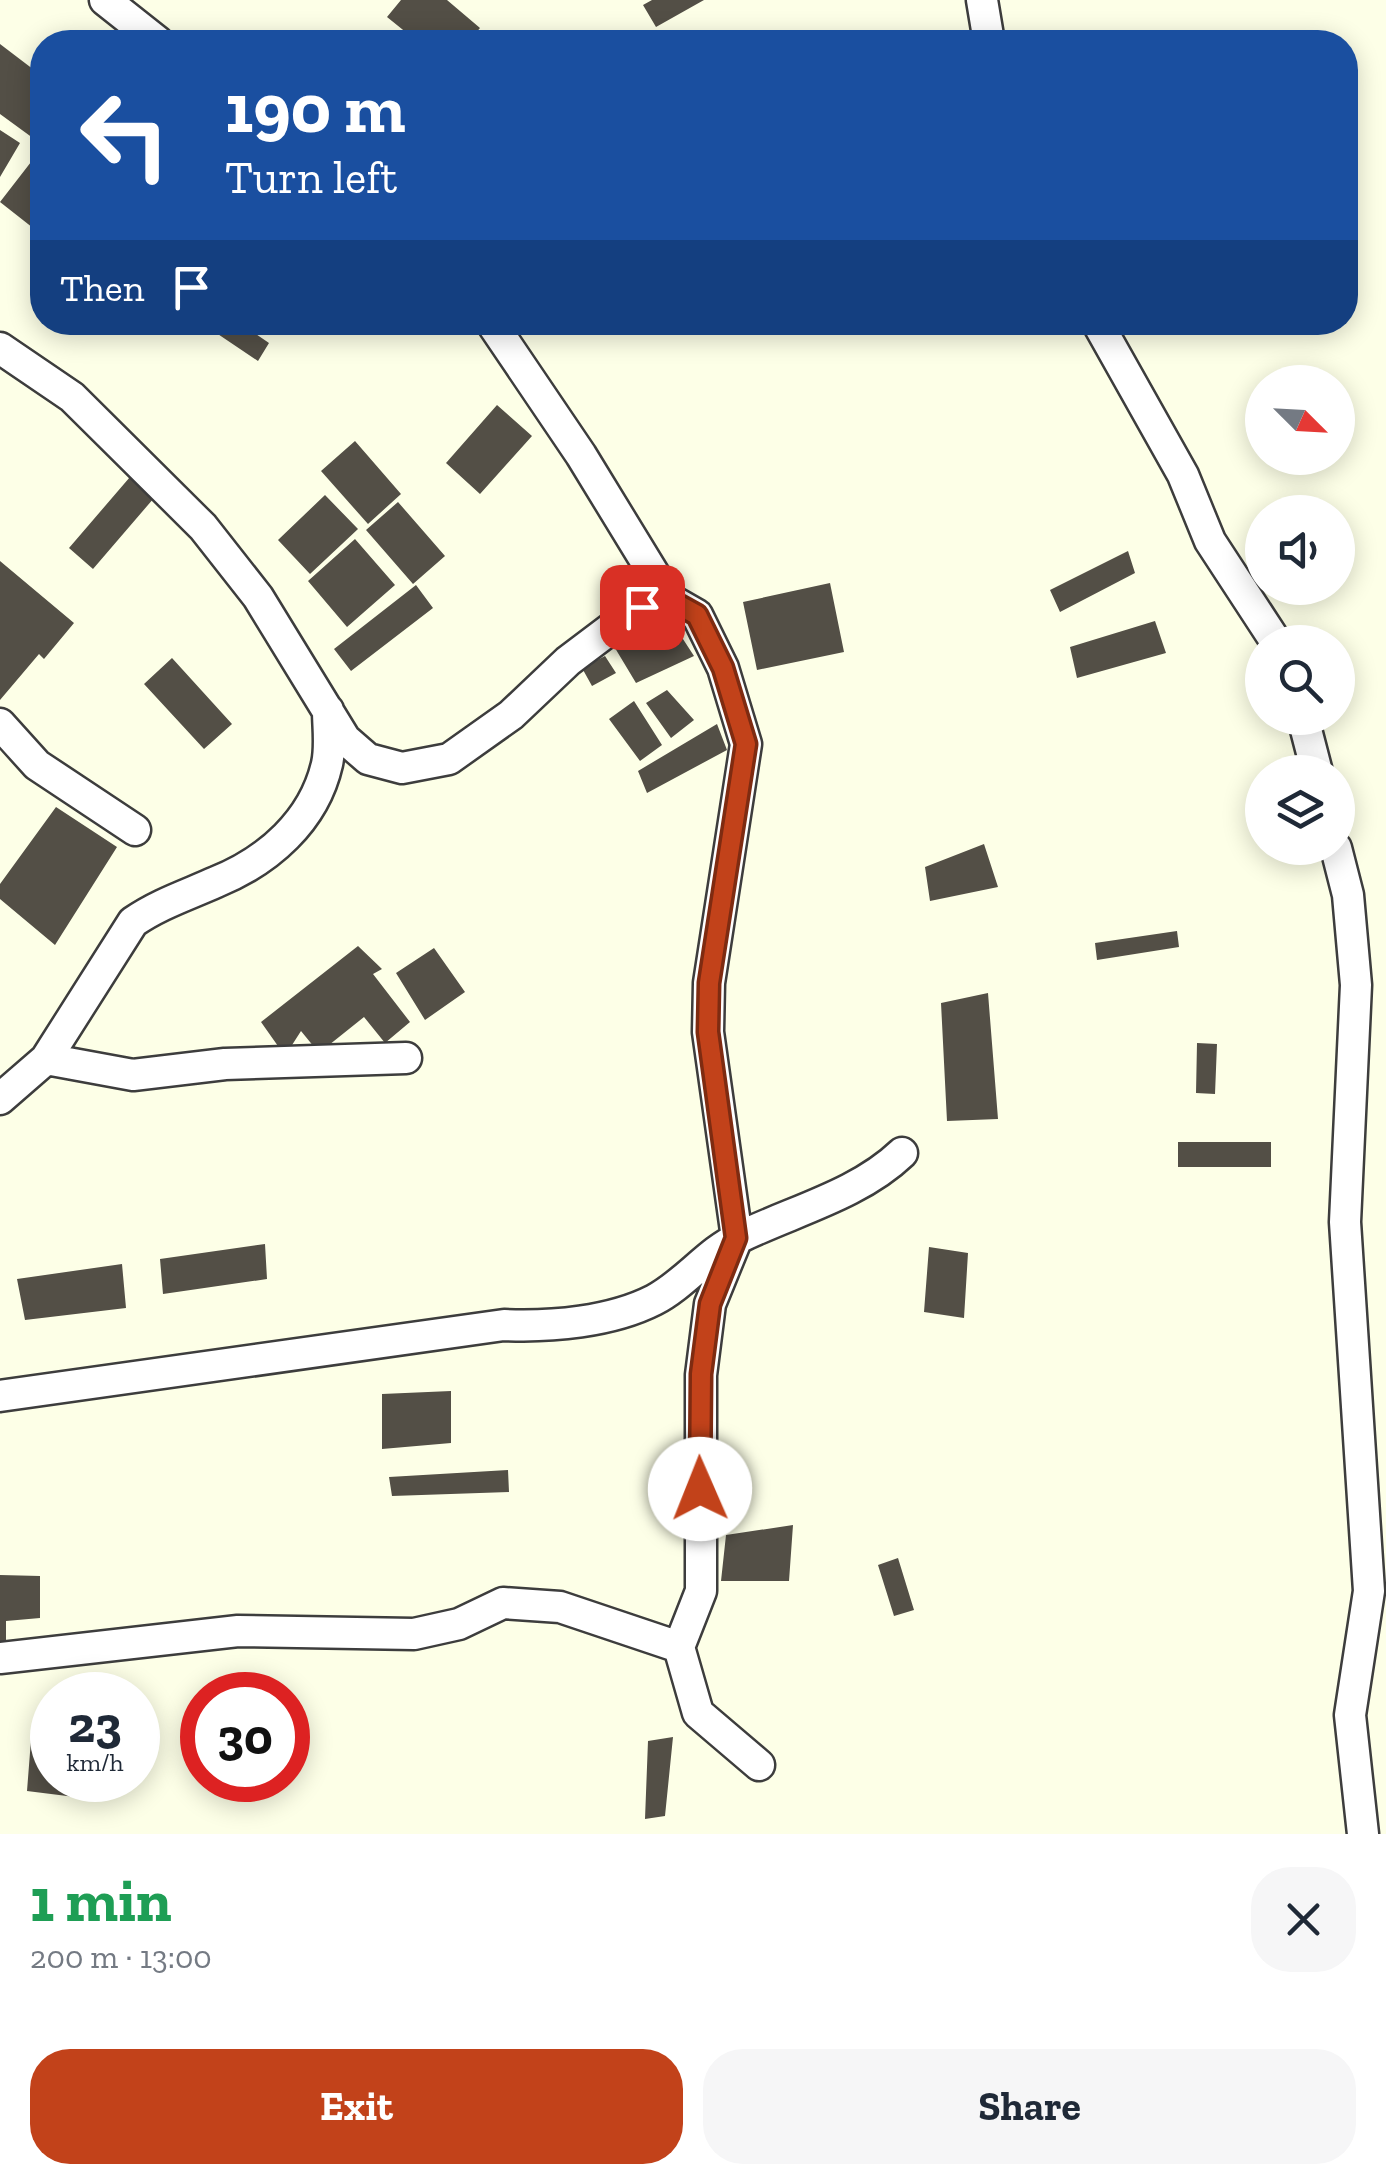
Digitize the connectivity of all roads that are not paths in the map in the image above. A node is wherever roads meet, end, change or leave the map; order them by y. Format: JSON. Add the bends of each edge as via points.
{"nodes":[{"id":1,"x":105,"y":0,"type":"edge"},
{"id":2,"x":982,"y":0,"type":"edge"},
{"id":3,"x":143,"y":30,"type":"edge"},
{"id":4,"x":987,"y":30,"type":"edge"},
{"id":5,"x":500,"y":335,"type":"edge"},
{"id":6,"x":1105,"y":335,"type":"edge"},
{"id":7,"x":0,"y":348,"type":"edge"},
{"id":8,"x":668,"y":599,"type":"junction"},
{"id":9,"x":1265,"y":625,"type":"edge"},
{"id":10,"x":328,"y":707,"type":"junction"},
{"id":11,"x":0,"y":724,"type":"edge"},
{"id":12,"x":135,"y":830,"type":"dead end"},
{"id":13,"x":1340,"y":865,"type":"edge"},
{"id":14,"x":406,"y":1058,"type":"dead end"},
{"id":15,"x":46,"y":1059,"type":"junction"},
{"id":16,"x":0,"y":1099,"type":"edge"},
{"id":17,"x":902,"y":1152,"type":"dead end"},
{"id":18,"x":736,"y":1238,"type":"junction"},
{"id":19,"x":0,"y":1396,"type":"edge"},
{"id":20,"x":679,"y":1647,"type":"junction"},
{"id":21,"x":0,"y":1658,"type":"edge"},
{"id":22,"x":759,"y":1765,"type":"dead end"},
{"id":23,"x":1364,"y":1834,"type":"edge"}],
"edges":[{"from":1,"to":3,"type":"street"},
{"from":2,"to":4,"type":"street"},
{"from":5,"to":8,"type":"street"},
{"from":6,"to":9,"type":"street","via":[[1183,475],[1210,541]]},
{"from":7,"to":10,"type":"street","via":[[72,397],[203,527],[258,597]]},
{"from":8,"to":10,"type":"street","via":[[618,624],[449,759],[402,768],[368,760],[344,738]]},
{"from":8,"to":18,"type":"street","via":[[697,615],[723,668],[746,744],[709,983],[708,1032]]},
{"from":10,"to":15,"type":"street","via":[[328,763],[309,808],[280,846],[134,922]]},
{"from":11,"to":12,"type":"street","via":[[37,765]]},
{"from":13,"to":23,"type":"street","via":[[1356,985],[1345,1222],[1369,1591],[1350,1715]]},
{"from":14,"to":15,"type":"street","via":[[133,1074]]},
{"from":15,"to":16,"type":"street"},
{"from":17,"to":18,"type":"street","via":[[871,1177]]},
{"from":18,"to":19,"type":"street","via":[[654,1299],[588,1318]]},
{"from":18,"to":20,"type":"street","via":[[710,1304],[700,1414],[701,1591]]},
{"from":20,"to":21,"type":"street","via":[[560,1607],[503,1604],[460,1624],[414,1634],[238,1630]]},
{"from":20,"to":22,"type":"street","via":[[698,1714]]}]}
